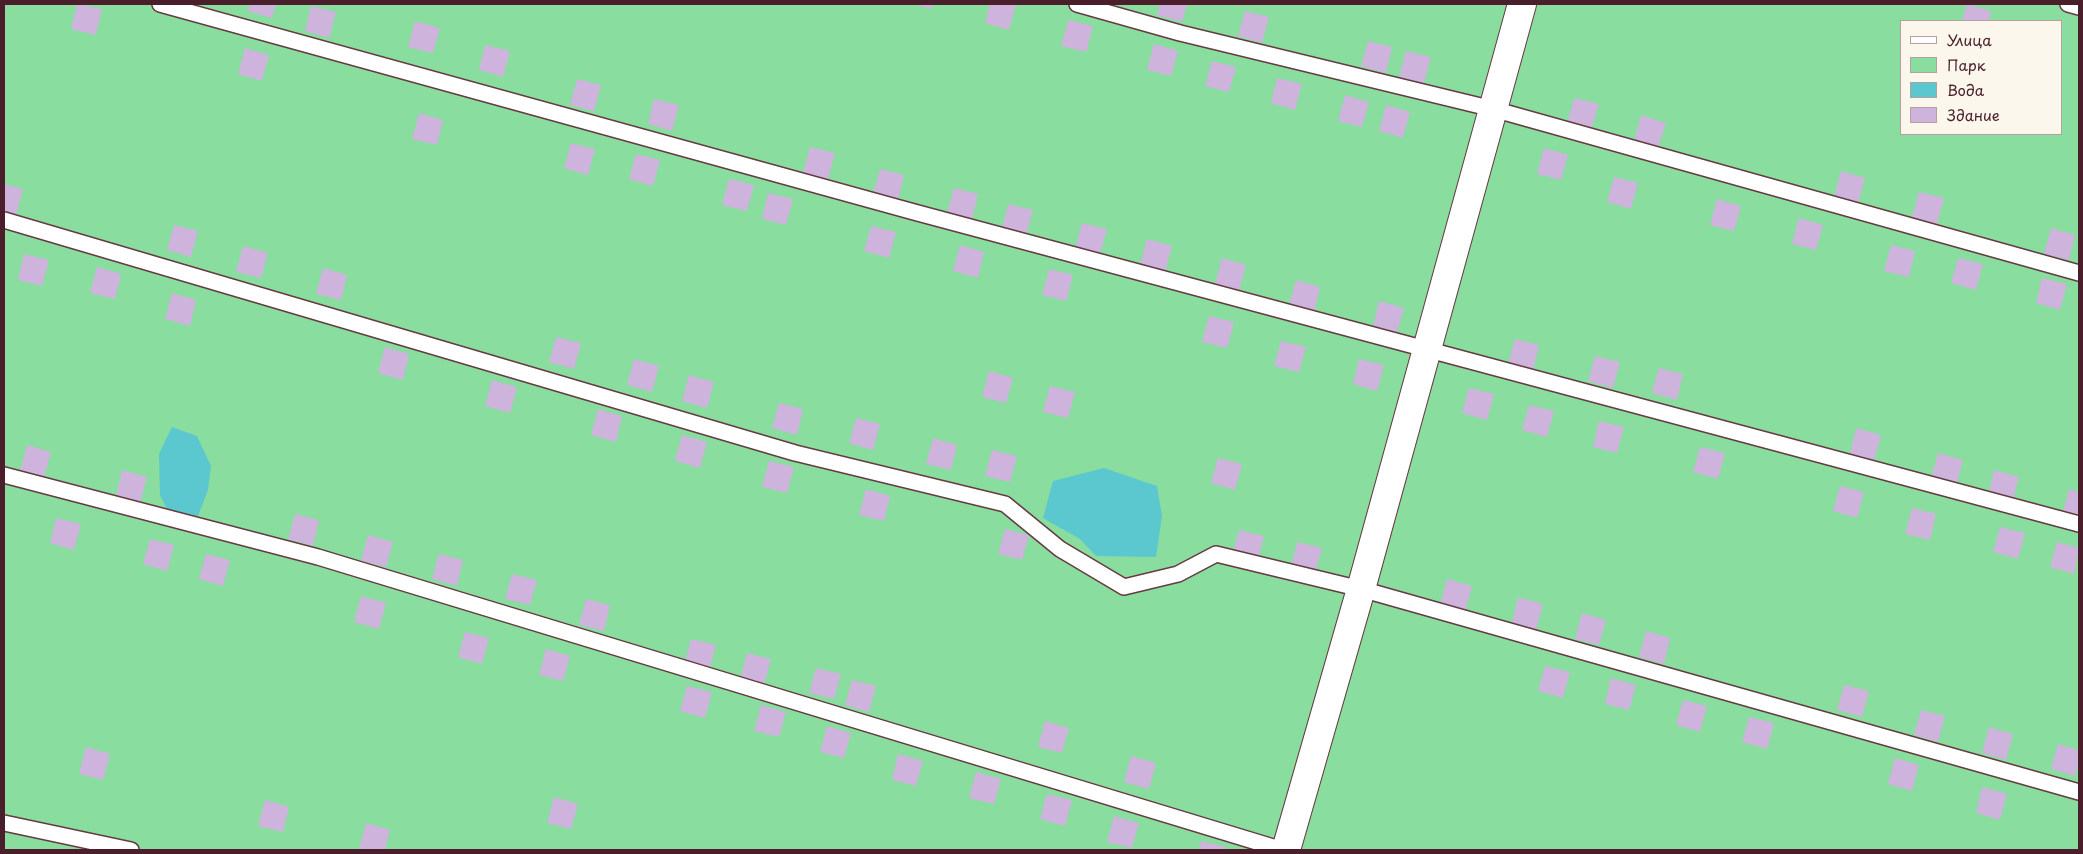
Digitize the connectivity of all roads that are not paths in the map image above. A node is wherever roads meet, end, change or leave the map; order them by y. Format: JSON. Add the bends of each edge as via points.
{"nodes":[{"id":1,"x":160,"y":4,"type":"edge"},
{"id":2,"x":1077,"y":4,"type":"edge"},
{"id":3,"x":1522,"y":4,"type":"edge"},
{"id":4,"x":2068,"y":4,"type":"edge"},
{"id":5,"x":2079,"y":7,"type":"edge"},
{"id":6,"x":1493,"y":109,"type":"junction"},
{"id":7,"x":4,"y":220,"type":"edge"},
{"id":8,"x":2079,"y":273,"type":"edge"},
{"id":9,"x":1427,"y":350,"type":"junction"},
{"id":10,"x":4,"y":475,"type":"edge"},
{"id":11,"x":2079,"y":524,"type":"edge"},
{"id":12,"x":1361,"y":589,"type":"junction"},
{"id":13,"x":2079,"y":792,"type":"edge"},
{"id":14,"x":4,"y":823,"type":"edge"},
{"id":15,"x":131,"y":850,"type":"edge"},
{"id":16,"x":1284,"y":850,"type":"edge"}],
"edges":[{"from":1,"to":9,"type":"lane"},
{"from":2,"to":6,"type":"lane","via":[[1180,33]]},
{"from":3,"to":6,"type":"street"},
{"from":4,"to":5,"type":"lane"},
{"from":6,"to":8,"type":"lane"},
{"from":6,"to":9,"type":"street"},
{"from":7,"to":12,"type":"lane","via":[[795,453],[1006,504],[1060,549],[1124,587],[1178,574],[1216,554]]},
{"from":9,"to":11,"type":"lane"},
{"from":9,"to":12,"type":"street"},
{"from":10,"to":16,"type":"lane","via":[[318,557]]},
{"from":12,"to":13,"type":"lane"},
{"from":12,"to":16,"type":"street"},
{"from":14,"to":15,"type":"lane"}]}
